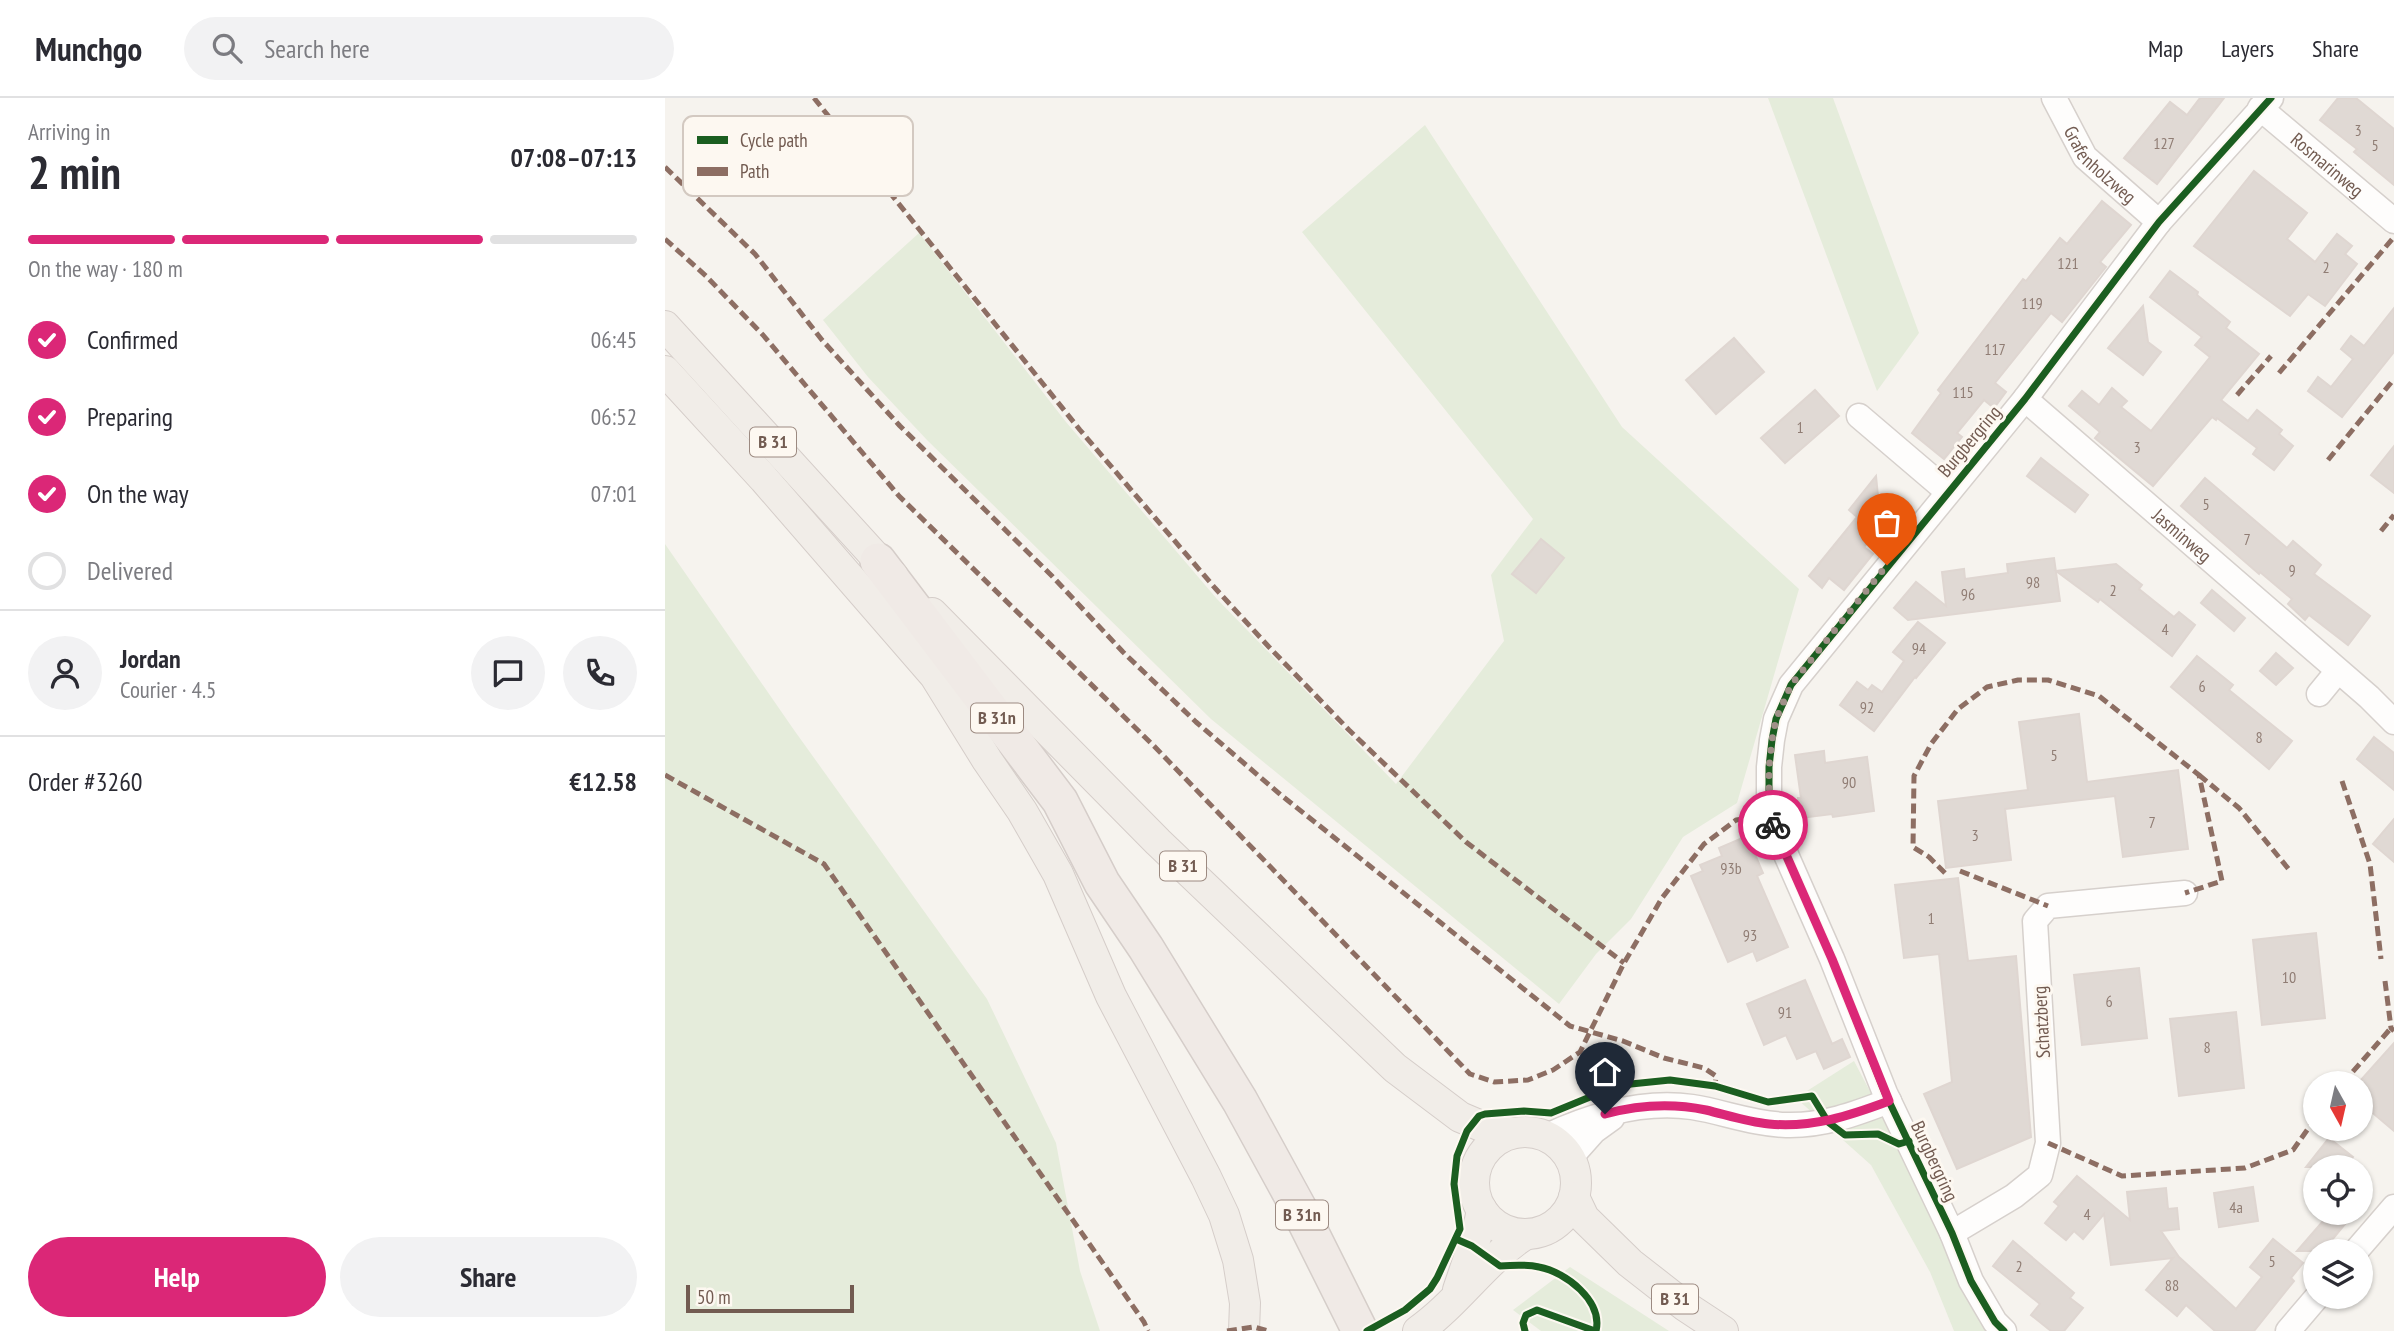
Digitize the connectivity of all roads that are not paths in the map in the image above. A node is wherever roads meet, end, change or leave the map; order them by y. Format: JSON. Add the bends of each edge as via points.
{"nodes":[{"id":1,"x":2054,"y":98,"type":"edge"},
{"id":2,"x":2266,"y":103,"type":"edge"},
{"id":3,"x":2394,"y":221,"type":"edge"},
{"id":4,"x":2159,"y":222,"type":"junction"},
{"id":5,"x":665,"y":326,"type":"edge"},
{"id":6,"x":665,"y":371,"type":"edge"},
{"id":7,"x":2025,"y":400,"type":"junction"},
{"id":8,"x":1859,"y":416,"type":"dead end"},
{"id":9,"x":1947,"y":491,"type":"junction"},
{"id":10,"x":878,"y":561,"type":"junction"},
{"id":11,"x":2337,"y":672,"type":"junction"},
{"id":12,"x":935,"y":676,"type":"junction"},
{"id":13,"x":2319,"y":694,"type":"dead end"},
{"id":14,"x":2394,"y":722,"type":"edge"},
{"id":15,"x":1102,"y":883,"type":"junction"},
{"id":16,"x":2185,"y":893,"type":"dead end"},
{"id":17,"x":1889,"y":1101,"type":"junction"},
{"id":18,"x":1624,"y":1109,"type":"junction"},
{"id":19,"x":1514,"y":1133,"type":"junction"},
{"id":20,"x":1547,"y":1136,"type":"junction"},
{"id":21,"x":1570,"y":1158,"type":"junction"},
{"id":22,"x":1574,"y":1197,"type":"junction"},
{"id":23,"x":2394,"y":1207,"type":"edge"},
{"id":24,"x":1482,"y":1210,"type":"junction"},
{"id":25,"x":1539,"y":1230,"type":"junction"},
{"id":26,"x":1952,"y":1233,"type":"junction"},
{"id":27,"x":2366,"y":1239,"type":"edge"},
{"id":28,"x":1630,"y":1263,"type":"junction"},
{"id":29,"x":1455,"y":1298,"type":"junction"},
{"id":30,"x":2307,"y":1309,"type":"edge"},
{"id":31,"x":1244,"y":1331,"type":"edge"},
{"id":32,"x":1360,"y":1331,"type":"edge"},
{"id":33,"x":1418,"y":1331,"type":"edge"},
{"id":34,"x":1723,"y":1331,"type":"edge"},
{"id":35,"x":2004,"y":1331,"type":"edge"},
{"id":36,"x":2288,"y":1331,"type":"edge"}],
"edges":[{"from":1,"to":4,"type":"street","name":"Grafenholzweg","via":[[2085,157]]},
{"from":2,"to":3,"type":"street","name":"Rosmarinweg"},
{"from":2,"to":4,"type":"street","name":"Burgbergring"},
{"from":4,"to":7,"type":"street","name":"Burgbergring"},
{"from":5,"to":10,"type":"main road","number":"B 31"},
{"from":6,"to":12,"type":"main road","number":"B 31"},
{"from":7,"to":9,"type":"street","name":"Burgbergring"},
{"from":7,"to":11,"type":"street","name":"Jasminweg"},
{"from":8,"to":9,"type":"street"},
{"from":9,"to":17,"type":"street","name":"Burgbergring","via":[[1791,685],[1776,719],[1769,768],[1769,816]]},
{"from":10,"to":15,"type":"highway","number":"B 31n","via":[[1060,801]]},
{"from":10,"to":19,"type":"main road","number":"B 31","via":[[1158,842],[1395,1068],[1460,1117]]},
{"from":11,"to":13,"type":"street"},
{"from":11,"to":14,"type":"street","name":"Jasminweg"},
{"from":12,"to":15,"type":"highway","number":"B 31n","via":[[1044,818]]},
{"from":12,"to":31,"type":"main road","number":"B 31","via":[[1058,874],[1111,996],[1224,1215],[1238,1260]]},
{"from":15,"to":32,"type":"highway","number":"B 31n","via":[[1240,1101]]},
{"from":16,"to":26,"type":"street","name":"Schatzberg","via":[[2048,905],[2035,920],[2048,1143],[2040,1175]]},
{"from":17,"to":18,"type":"street","via":[[1808,1125],[1766,1124],[1690,1107]]},
{"from":17,"to":26,"type":"street","name":"Burgbergring"},
{"from":18,"to":20,"type":"street"},
{"from":18,"to":21,"type":"street","via":[[1594,1131]]},
{"from":19,"to":20,"type":"main road","number":"B 31"},
{"from":19,"to":24,"type":"main road","via":[[1492,1143],[1478,1163],[1474,1187]]},
{"from":20,"to":21,"type":"main road"},
{"from":21,"to":22,"type":"main road","number":"B 31","via":[[1576,1177]]},
{"from":22,"to":25,"type":"main road","via":[[1561,1219]]},
{"from":22,"to":28,"type":"main road","number":"B 31","via":[[1584,1218]]},
{"from":23,"to":27,"type":"street"},
{"from":24,"to":25,"type":"main road","number":"B 31","via":[[1501,1228]]},
{"from":24,"to":29,"type":"main road"},
{"from":25,"to":28,"type":"main road","number":"B 31","via":[[1587,1240]]},
{"from":25,"to":29,"type":"main road","via":[[1510,1244]]},
{"from":26,"to":35,"type":"street","name":"Burgbergring","via":[[1971,1281]]},
{"from":28,"to":34,"type":"main road","number":"B 31"},
{"from":29,"to":33,"type":"main road"},
{"from":30,"to":36,"type":"street"}]}
